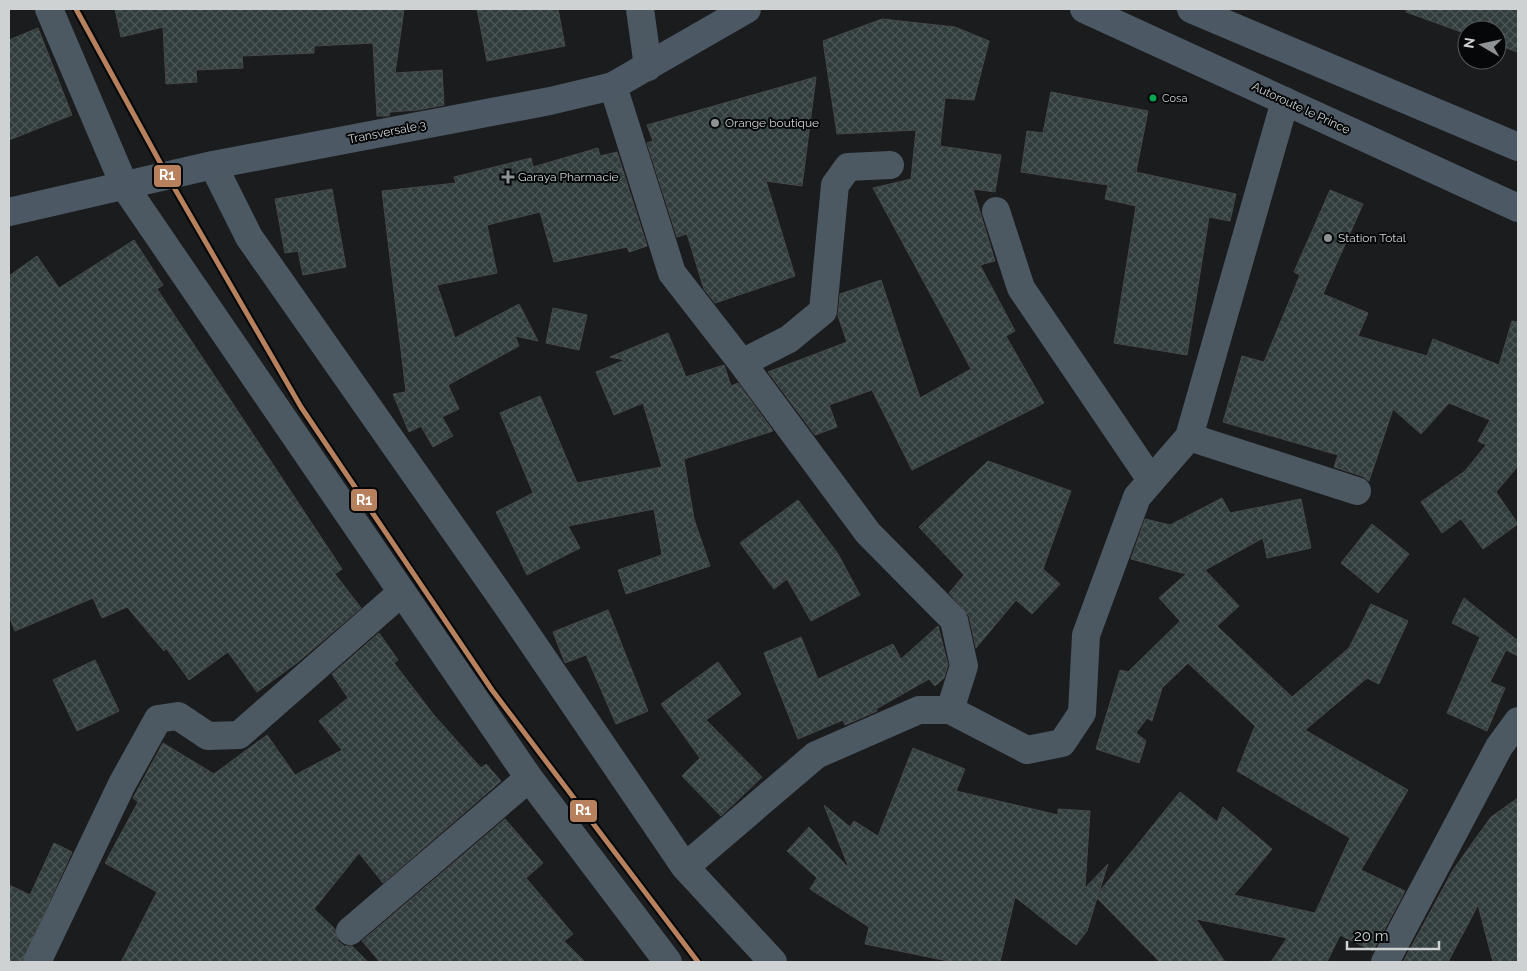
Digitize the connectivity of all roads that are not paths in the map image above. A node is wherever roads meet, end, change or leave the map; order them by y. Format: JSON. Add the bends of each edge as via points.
{"nodes":[{"id":1,"x":49,"y":9,"type":"edge"},
{"id":2,"x":640,"y":9,"type":"edge"},
{"id":3,"x":747,"y":9,"type":"edge"},
{"id":4,"x":1084,"y":9,"type":"edge"},
{"id":5,"x":1191,"y":9,"type":"edge"},
{"id":6,"x":648,"y":67,"type":"junction"},
{"id":7,"x":613,"y":86,"type":"junction"},
{"id":8,"x":1286,"y":101,"type":"junction"},
{"id":9,"x":1518,"y":147,"type":"edge"},
{"id":10,"x":213,"y":165,"type":"junction"},
{"id":11,"x":890,"y":165,"type":"dead end"},
{"id":12,"x":125,"y":187,"type":"junction"},
{"id":13,"x":1518,"y":208,"type":"edge"},
{"id":14,"x":996,"y":211,"type":"dead end"},
{"id":15,"x":9,"y":212,"type":"edge"},
{"id":16,"x":742,"y":363,"type":"junction"},
{"id":17,"x":1189,"y":436,"type":"junction"},
{"id":18,"x":1151,"y":480,"type":"junction"},
{"id":19,"x":1357,"y":492,"type":"dead end"},
{"id":20,"x":402,"y":592,"type":"junction"},
{"id":21,"x":950,"y":710,"type":"junction"},
{"id":22,"x":1518,"y":721,"type":"edge"},
{"id":23,"x":529,"y":778,"type":"junction"},
{"id":24,"x":685,"y":867,"type":"junction"},
{"id":25,"x":350,"y":931,"type":"dead end"},
{"id":26,"x":37,"y":962,"type":"edge"},
{"id":27,"x":668,"y":962,"type":"edge"},
{"id":28,"x":773,"y":962,"type":"edge"},
{"id":29,"x":1385,"y":962,"type":"edge"}],
"edges":[{"from":1,"to":12,"type":"street"},
{"from":2,"to":6,"type":"street"},
{"from":3,"to":6,"type":"main road","name":"Transversale 3"},
{"from":4,"to":8,"type":"main road","name":"Autoroute le Prince"},
{"from":5,"to":9,"type":"main road"},
{"from":6,"to":7,"type":"main road","name":"Transversale 3"},
{"from":7,"to":10,"type":"main road","name":"Transversale 3","via":[[550,101]]},
{"from":7,"to":16,"type":"street","via":[[672,273]]},
{"from":8,"to":13,"type":"main road","name":"Autoroute le Prince"},
{"from":8,"to":17,"type":"street"},
{"from":10,"to":12,"type":"main road","name":"Transversale 3"},
{"from":10,"to":24,"type":"street","via":[[249,237],[512,612]]},
{"from":11,"to":16,"type":"street","via":[[848,167],[835,185],[823,311],[789,339]]},
{"from":12,"to":15,"type":"main road","name":"Transversale 3"},
{"from":12,"to":20,"type":"street"},
{"from":14,"to":18,"type":"street","via":[[1021,288]]},
{"from":16,"to":21,"type":"street","via":[[868,533],[954,620],[964,666]]},
{"from":17,"to":18,"type":"street"},
{"from":17,"to":19,"type":"street"},
{"from":18,"to":21,"type":"street","via":[[1137,497],[1086,635],[1082,713],[1062,743],[1027,750]]},
{"from":20,"to":23,"type":"street"},
{"from":20,"to":26,"type":"street","via":[[238,735],[208,736],[178,716],[158,719],[122,784]]},
{"from":21,"to":24,"type":"street","via":[[919,710],[816,754]]},
{"from":22,"to":29,"type":"street","via":[[1499,747]]},
{"from":23,"to":25,"type":"street"},
{"from":23,"to":27,"type":"street"},
{"from":24,"to":28,"type":"street"}]}
